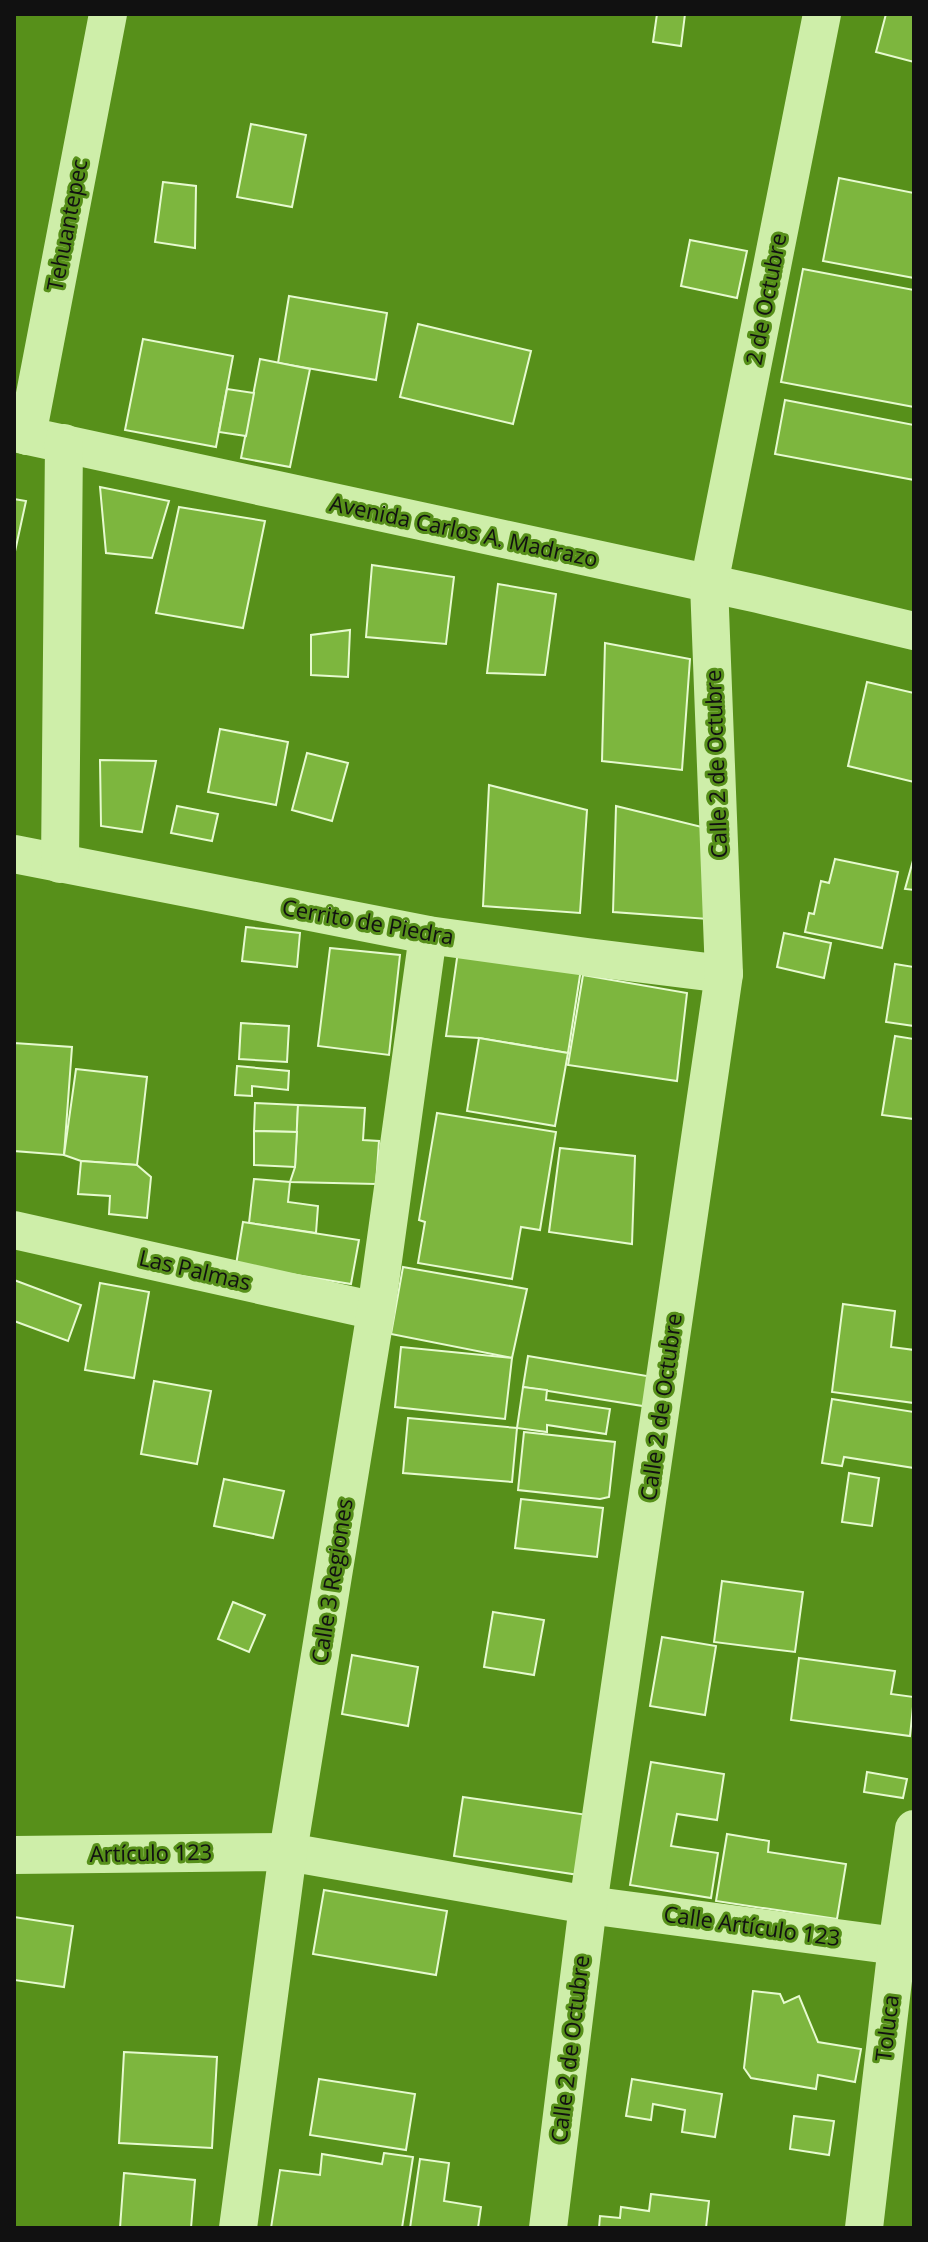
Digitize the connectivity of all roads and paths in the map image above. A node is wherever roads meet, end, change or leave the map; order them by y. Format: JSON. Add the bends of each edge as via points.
{"nodes":[{"id":1,"x":108,"y":14,"type":"edge"},
{"id":2,"x":822,"y":14,"type":"edge"},
{"id":3,"x":20,"y":434,"type":"edge"},
{"id":4,"x":64,"y":443,"type":"junction"},
{"id":5,"x":709,"y":584,"type":"junction"},
{"id":6,"x":914,"y":631,"type":"edge"},
{"id":7,"x":14,"y":854,"type":"edge"},
{"id":8,"x":60,"y":864,"type":"junction"},
{"id":9,"x":428,"y":935,"type":"junction"},
{"id":10,"x":724,"y":974,"type":"junction"},
{"id":11,"x":14,"y":1230,"type":"edge"},
{"id":12,"x":376,"y":1311,"type":"junction"},
{"id":13,"x":914,"y":1829,"type":"edge"},
{"id":14,"x":288,"y":1852,"type":"junction"},
{"id":15,"x":14,"y":1855,"type":"edge"},
{"id":16,"x":588,"y":1905,"type":"junction"},
{"id":17,"x":906,"y":1949,"type":"edge"},
{"id":18,"x":238,"y":2228,"type":"edge"},
{"id":19,"x":548,"y":2228,"type":"edge"},
{"id":20,"x":864,"y":2228,"type":"edge"}],
"edges":[{"from":1,"to":3,"type":"street","name":"Tehuantepec"},
{"from":2,"to":5,"type":"street","name":"2 de Octubre"},
{"from":3,"to":4,"type":"street","name":"Avenida Carlos A. Madrazo"},
{"from":4,"to":5,"type":"street","name":"Avenida Carlos A. Madrazo"},
{"from":4,"to":8,"type":"street"},
{"from":5,"to":6,"type":"street","name":"Avenida Carlos A. Madrazo"},
{"from":5,"to":10,"type":"street","name":"Calle 2 de Octubre"},
{"from":7,"to":8,"type":"street","name":"Cerrito de Piedra"},
{"from":8,"to":9,"type":"street","name":"Cerrito de Piedra"},
{"from":9,"to":10,"type":"street","name":"Cerrito de Piedra"},
{"from":9,"to":12,"type":"street","name":"Calle 3 Regiones"},
{"from":10,"to":16,"type":"street","name":"Calle 2 de Octubre"},
{"from":11,"to":12,"type":"street","name":"Las Palmas"},
{"from":12,"to":14,"type":"street","name":"Calle 3 Regiones"},
{"from":13,"to":17,"type":"street","name":"Toluca"},
{"from":14,"to":15,"type":"street","name":"Artículo 123"},
{"from":14,"to":16,"type":"street","name":"Artículo 123"},
{"from":14,"to":18,"type":"street","name":"Calle 3 Regiones"},
{"from":16,"to":17,"type":"street","name":"Calle Artículo 123"},
{"from":16,"to":19,"type":"street","name":"Calle 2 de Octubre"},
{"from":17,"to":20,"type":"street","name":"Toluca"}]}
